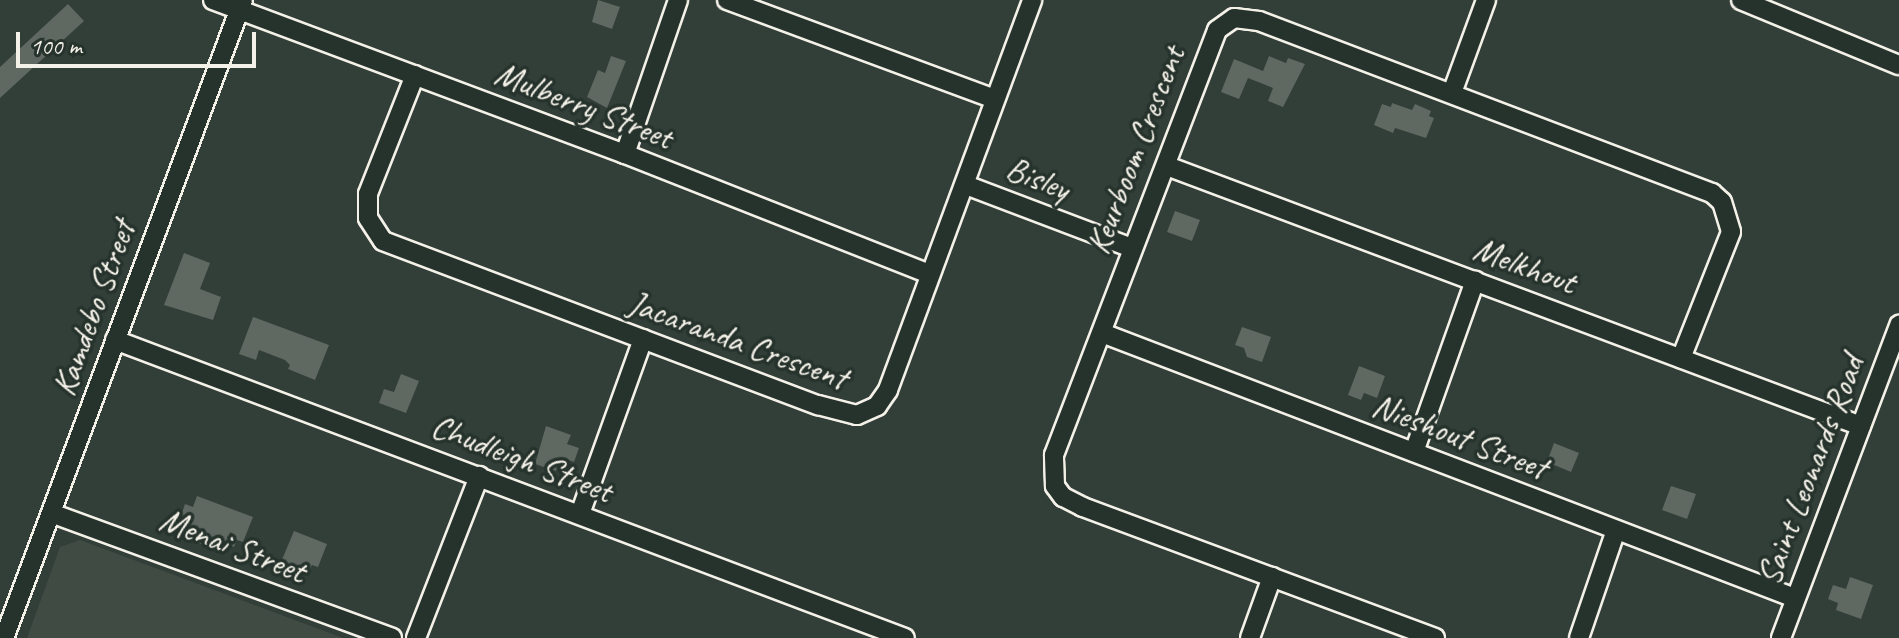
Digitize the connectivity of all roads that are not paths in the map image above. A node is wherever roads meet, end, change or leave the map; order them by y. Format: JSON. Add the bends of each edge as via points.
{"nodes":[{"id":1,"x":213,"y":0,"type":"edge"},
{"id":2,"x":678,"y":0,"type":"edge"},
{"id":3,"x":727,"y":0,"type":"edge"},
{"id":4,"x":1032,"y":0,"type":"edge"},
{"id":5,"x":1486,"y":0,"type":"edge"},
{"id":6,"x":1741,"y":0,"type":"edge"},
{"id":7,"x":242,"y":4,"type":"edge"},
{"id":8,"x":1899,"y":65,"type":"edge"},
{"id":9,"x":415,"y":75,"type":"junction"},
{"id":10,"x":1452,"y":93,"type":"junction"},
{"id":11,"x":994,"y":99,"type":"junction"},
{"id":12,"x":625,"y":154,"type":"junction"},
{"id":13,"x":1167,"y":166,"type":"junction"},
{"id":14,"x":966,"y":185,"type":"junction"},
{"id":15,"x":1132,"y":248,"type":"junction"},
{"id":16,"x":930,"y":274,"type":"junction"},
{"id":17,"x":1475,"y":281,"type":"junction"},
{"id":18,"x":1899,"y":325,"type":"edge"},
{"id":19,"x":1102,"y":333,"type":"junction"},
{"id":20,"x":643,"y":339,"type":"junction"},
{"id":21,"x":115,"y":340,"type":"junction"},
{"id":22,"x":1681,"y":358,"type":"junction"},
{"id":23,"x":1861,"y":426,"type":"junction"},
{"id":24,"x":1414,"y":452,"type":"junction"},
{"id":25,"x":479,"y":476,"type":"junction"},
{"id":26,"x":51,"y":513,"type":"junction"},
{"id":27,"x":580,"y":514,"type":"junction"},
{"id":28,"x":1616,"y":530,"type":"junction"},
{"id":29,"x":1272,"y":577,"type":"junction"},
{"id":30,"x":1795,"y":598,"type":"junction"},
{"id":31,"x":4,"y":638,"type":"edge"},
{"id":32,"x":392,"y":638,"type":"edge"},
{"id":33,"x":416,"y":638,"type":"edge"},
{"id":34,"x":905,"y":638,"type":"edge"},
{"id":35,"x":1250,"y":638,"type":"edge"},
{"id":36,"x":1435,"y":638,"type":"edge"},
{"id":37,"x":1579,"y":638,"type":"edge"},
{"id":38,"x":1781,"y":638,"type":"edge"}],
"edges":[{"from":1,"to":7,"type":"street","name":"Mulberry Street"},
{"from":2,"to":12,"type":"street"},
{"from":3,"to":11,"type":"street"},
{"from":4,"to":11,"type":"street","name":"Jacaranda Crescent"},
{"from":5,"to":10,"type":"street"},
{"from":6,"to":8,"type":"street"},
{"from":7,"to":9,"type":"street","name":"Mulberry Street"},
{"from":7,"to":21,"type":"street","name":"Kamdebo Street"},
{"from":9,"to":12,"type":"street","name":"Mulberry Street"},
{"from":9,"to":20,"type":"street","name":"Jacaranda Crescent","via":[[368,194],[368,218],[376,234],[392,246]]},
{"from":10,"to":13,"type":"street","name":"Keurboom Crescent","via":[[1259,21],[1234,18],[1211,41]]},
{"from":10,"to":22,"type":"street","name":"Keurboom Crescent","via":[[1712,193],[1722,202],[1731,232]]},
{"from":11,"to":14,"type":"street","name":"Jacaranda Crescent"},
{"from":12,"to":16,"type":"street","name":"Mulberry Street"},
{"from":13,"to":15,"type":"street","name":"Keurboom Crescent"},
{"from":13,"to":17,"type":"street","name":"Melkhout"},
{"from":14,"to":15,"type":"street","name":"Bisley"},
{"from":14,"to":16,"type":"street","name":"Jacaranda Crescent"},
{"from":15,"to":19,"type":"street","name":"Keurboom Crescent"},
{"from":16,"to":20,"type":"street","name":"Jacaranda Crescent","via":[[888,390],[877,406],[857,415]]},
{"from":17,"to":22,"type":"street","name":"Melkhout"},
{"from":17,"to":24,"type":"street"},
{"from":18,"to":23,"type":"street","name":"Saint Leonards Road"},
{"from":19,"to":24,"type":"street","name":"Nieshout Street"},
{"from":19,"to":29,"type":"street","name":"Keurboom Crescent","via":[[1054,455],[1052,477],[1058,492],[1083,507]]},
{"from":20,"to":27,"type":"street"},
{"from":21,"to":25,"type":"street","name":"Chudleigh Street"},
{"from":21,"to":26,"type":"street","name":"Kamdebo Street"},
{"from":22,"to":23,"type":"street","name":"Melkhout"},
{"from":23,"to":30,"type":"street","name":"Saint Leonards Road"},
{"from":24,"to":28,"type":"street","name":"Nieshout Street"},
{"from":25,"to":27,"type":"street","name":"Chudleigh Street"},
{"from":25,"to":33,"type":"street"},
{"from":26,"to":31,"type":"street","name":"Kamdebo Street"},
{"from":26,"to":32,"type":"street","name":"Menai Street"},
{"from":27,"to":34,"type":"street","name":"Chudleigh Street"},
{"from":28,"to":30,"type":"street","name":"Nieshout Street"},
{"from":28,"to":37,"type":"street"},
{"from":29,"to":35,"type":"street"},
{"from":29,"to":36,"type":"street","name":"Keurboom Crescent"},
{"from":30,"to":38,"type":"street","name":"Saint Leonards Road"}]}
